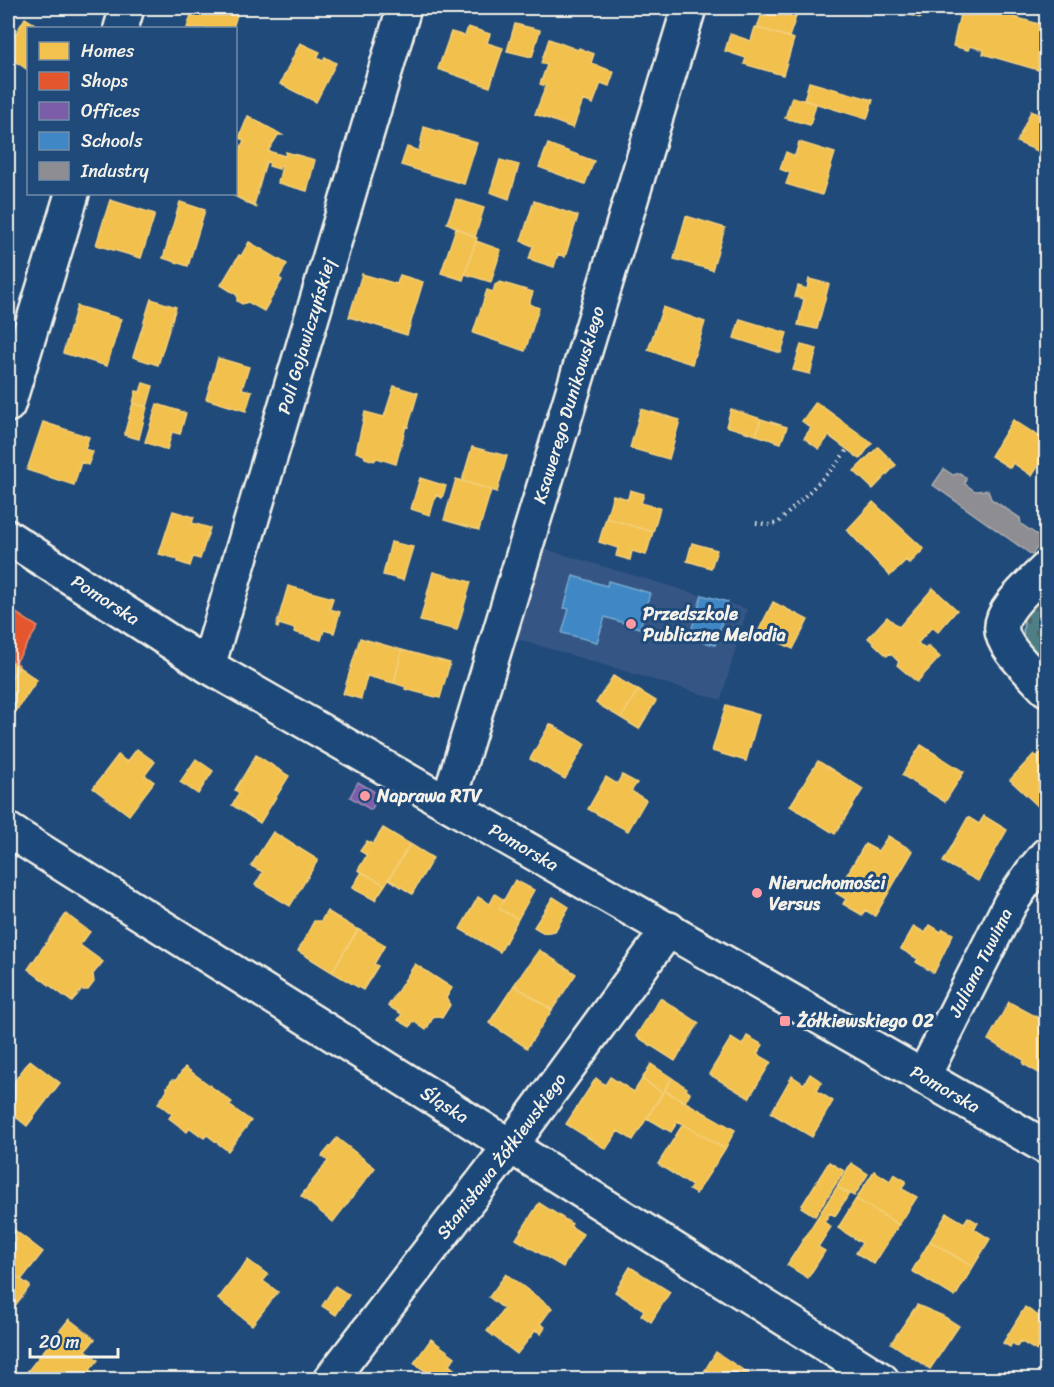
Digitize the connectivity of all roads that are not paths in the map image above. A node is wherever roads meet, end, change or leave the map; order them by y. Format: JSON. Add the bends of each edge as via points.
{"nodes":[{"id":1,"x":127,"y":8,"type":"edge"},
{"id":2,"x":404,"y":8,"type":"edge"},
{"id":3,"x":689,"y":8,"type":"edge"},
{"id":4,"x":121,"y":27,"type":"edge"},
{"id":5,"x":72,"y":195,"type":"edge"},
{"id":6,"x":8,"y":405,"type":"edge"},
{"id":7,"x":8,"y":537,"type":"edge"},
{"id":8,"x":1047,"y":569,"type":"edge"},
{"id":9,"x":208,"y":666,"type":"junction"},
{"id":10,"x":1047,"y":689,"type":"edge"},
{"id":11,"x":448,"y":803,"type":"junction"},
{"id":12,"x":13,"y":844,"type":"edge"},
{"id":13,"x":1047,"y":855,"type":"edge"},
{"id":14,"x":669,"y":929,"type":"junction"},
{"id":15,"x":923,"y":1077,"type":"junction"},
{"id":16,"x":511,"y":1145,"type":"junction"},
{"id":17,"x":1047,"y":1147,"type":"edge"},
{"id":18,"x":330,"y":1380,"type":"edge"},
{"id":19,"x":882,"y":1380,"type":"edge"}],
"edges":[{"from":1,"to":4,"type":"street"},
{"from":2,"to":9,"type":"street","name":"Poli Gojawiczyńskiej"},
{"from":3,"to":11,"type":"street","name":"Ksawerego Dunikowskiego"},
{"from":5,"to":6,"type":"street"},
{"from":7,"to":9,"type":"street","name":"Pomorska"},
{"from":8,"to":10,"type":"street","via":[[1018,596],[1001,626],[1004,641]]},
{"from":9,"to":11,"type":"street","name":"Pomorska"},
{"from":11,"to":14,"type":"street","name":"Pomorska"},
{"from":12,"to":16,"type":"street","name":"Śląska"},
{"from":13,"to":15,"type":"street","name":"Juliana Tuwima","via":[[1010,904]]},
{"from":14,"to":15,"type":"street","name":"Pomorska"},
{"from":14,"to":16,"type":"street","name":"Stanisława Żółkiewskiego"},
{"from":15,"to":17,"type":"street","name":"Pomorska"},
{"from":16,"to":18,"type":"street","name":"Stanisława Żółkiewskiego"},
{"from":16,"to":19,"type":"street","name":"Śląska"}]}
